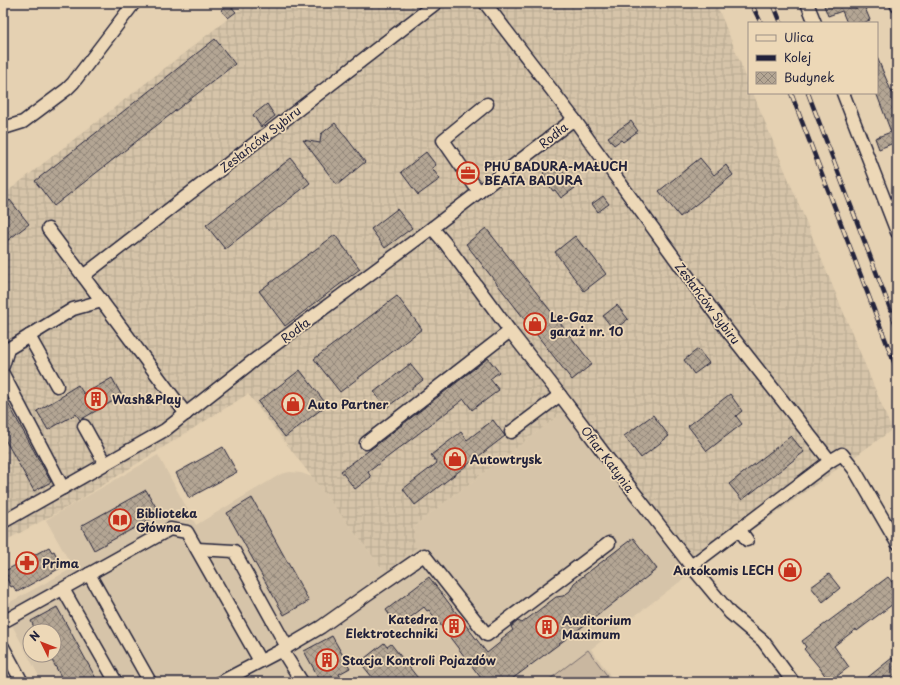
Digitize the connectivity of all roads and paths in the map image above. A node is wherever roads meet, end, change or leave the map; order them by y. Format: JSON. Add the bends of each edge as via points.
{"nodes":[{"id":1,"x":134,"y":3,"type":"edge"},
{"id":2,"x":436,"y":3,"type":"edge"},
{"id":3,"x":485,"y":3,"type":"edge"},
{"id":4,"x":807,"y":3,"type":"edge"},
{"id":5,"x":896,"y":3,"type":"edge"},
{"id":6,"x":897,"y":6,"type":"edge"},
{"id":7,"x":815,"y":22,"type":"edge"},
{"id":8,"x":843,"y":94,"type":"edge"},
{"id":9,"x":487,"y":104,"type":"dead end"},
{"id":10,"x":574,"y":119,"type":"junction"},
{"id":11,"x":3,"y":126,"type":"edge"},
{"id":12,"x":479,"y":192,"type":"junction"},
{"id":13,"x":432,"y":228,"type":"junction"},
{"id":14,"x":48,"y":229,"type":"dead end"},
{"id":15,"x":897,"y":232,"type":"edge"},
{"id":16,"x":83,"y":276,"type":"junction"},
{"id":17,"x":102,"y":301,"type":"junction"},
{"id":18,"x":510,"y":331,"type":"junction"},
{"id":19,"x":29,"y":336,"type":"junction"},
{"id":20,"x":3,"y":366,"type":"edge"},
{"id":21,"x":3,"y":374,"type":"edge"},
{"id":22,"x":57,"y":386,"type":"dead end"},
{"id":23,"x":560,"y":394,"type":"junction"},
{"id":24,"x":186,"y":414,"type":"junction"},
{"id":25,"x":84,"y":426,"type":"dead end"},
{"id":26,"x":511,"y":432,"type":"dead end"},
{"id":27,"x":366,"y":443,"type":"dead end"},
{"id":28,"x":830,"y":461,"type":"junction"},
{"id":29,"x":105,"y":464,"type":"junction"},
{"id":30,"x":63,"y":488,"type":"junction"},
{"id":31,"x":3,"y":522,"type":"edge"},
{"id":32,"x":739,"y":529,"type":"junction"},
{"id":33,"x":747,"y":540,"type":"dead end"},
{"id":34,"x":609,"y":543,"type":"dead end"},
{"id":35,"x":897,"y":543,"type":"edge"},
{"id":36,"x":197,"y":549,"type":"junction"},
{"id":37,"x":691,"y":566,"type":"junction"},
{"id":38,"x":89,"y":574,"type":"junction"},
{"id":39,"x":63,"y":589,"type":"junction"},
{"id":40,"x":3,"y":622,"type":"edge"},
{"id":41,"x":3,"y":647,"type":"edge"},
{"id":42,"x":284,"y":648,"type":"junction"},
{"id":43,"x":260,"y":661,"type":"junction"},
{"id":44,"x":22,"y":682,"type":"edge"},
{"id":45,"x":116,"y":682,"type":"edge"},
{"id":46,"x":150,"y":682,"type":"edge"},
{"id":47,"x":221,"y":682,"type":"edge"},
{"id":48,"x":302,"y":682,"type":"edge"},
{"id":49,"x":793,"y":682,"type":"edge"}],
"edges":[{"from":1,"to":11,"type":"street","via":[[67,89],[23,122]]},
{"from":2,"to":16,"type":"street","name":"Zesłańców Sybiru"},
{"from":3,"to":10,"type":"street","name":"Zesłańców Sybiru"},
{"from":4,"to":7,"type":"street"},
{"from":5,"to":6,"type":"street"},
{"from":8,"to":15,"type":"street"},
{"from":9,"to":12,"type":"street","via":[[442,140]]},
{"from":10,"to":12,"type":"street","name":"Rodła"},
{"from":10,"to":28,"type":"street","name":"Zesłańców Sybiru","via":[[727,330]]},
{"from":12,"to":13,"type":"street","name":"Rodła"},
{"from":13,"to":18,"type":"street","name":"Ofiar Katynia"},
{"from":13,"to":24,"type":"street","name":"Rodła"},
{"from":14,"to":16,"type":"street"},
{"from":16,"to":17,"type":"street"},
{"from":17,"to":19,"type":"street","via":[[73,309]]},
{"from":17,"to":24,"type":"street"},
{"from":18,"to":23,"type":"street","name":"Ofiar Katynia"},
{"from":18,"to":27,"type":"street"},
{"from":19,"to":20,"type":"street","via":[[8,349]]},
{"from":19,"to":22,"type":"street"},
{"from":21,"to":30,"type":"street"},
{"from":23,"to":26,"type":"street"},
{"from":23,"to":37,"type":"street","name":"Ofiar Katynia"},
{"from":24,"to":29,"type":"street","name":"Rodła","via":[[165,430]]},
{"from":25,"to":29,"type":"street"},
{"from":28,"to":32,"type":"street"},
{"from":28,"to":35,"type":"street","via":[[842,454],[854,469]]},
{"from":29,"to":30,"type":"street","name":"Rodła"},
{"from":30,"to":31,"type":"street","name":"Rodła"},
{"from":32,"to":33,"type":"street"},
{"from":32,"to":37,"type":"street"},
{"from":34,"to":42,"type":"street","via":[[486,635],[424,556],[321,627]]},
{"from":36,"to":38,"type":"street","via":[[187,532],[170,529]]},
{"from":36,"to":42,"type":"street","via":[[234,551]]},
{"from":36,"to":43,"type":"street"},
{"from":37,"to":49,"type":"street","name":"Ofiar Katynia","via":[[730,613],[763,641]]},
{"from":38,"to":39,"type":"street"},
{"from":38,"to":46,"type":"street"},
{"from":39,"to":40,"type":"street"},
{"from":39,"to":45,"type":"street"},
{"from":41,"to":44,"type":"street"},
{"from":42,"to":43,"type":"street"},
{"from":42,"to":48,"type":"street"},
{"from":43,"to":47,"type":"street"}]}
